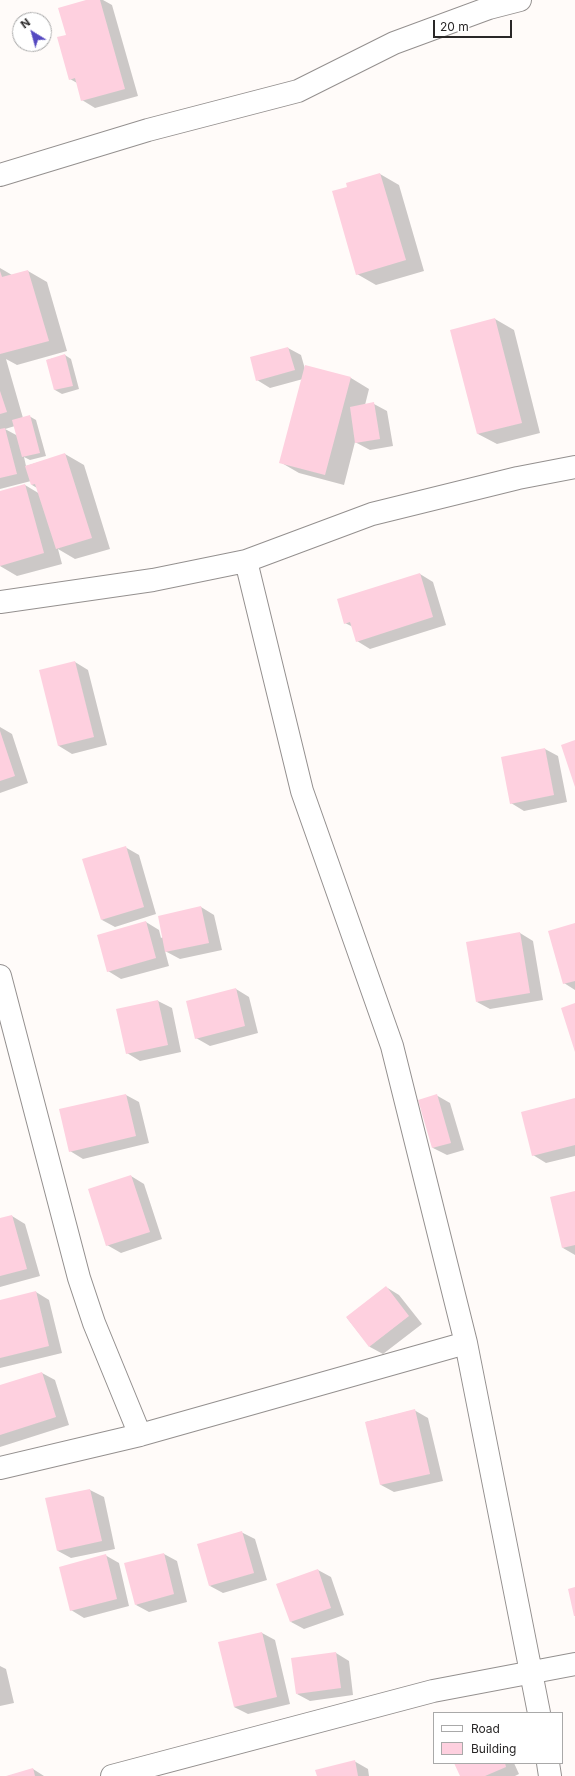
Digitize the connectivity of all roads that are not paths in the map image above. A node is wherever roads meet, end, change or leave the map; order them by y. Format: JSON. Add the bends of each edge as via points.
{"nodes":[{"id":1,"x":520,"y":0,"type":"edge"},
{"id":2,"x":0,"y":175,"type":"edge"},
{"id":3,"x":575,"y":467,"type":"edge"},
{"id":4,"x":246,"y":561,"type":"junction"},
{"id":5,"x":0,"y":602,"type":"edge"},
{"id":6,"x":0,"y":976,"type":"edge"},
{"id":7,"x":466,"y":1343,"type":"junction"},
{"id":8,"x":140,"y":1435,"type":"junction"},
{"id":9,"x":0,"y":1468,"type":"edge"},
{"id":10,"x":575,"y":1664,"type":"edge"},
{"id":11,"x":532,"y":1673,"type":"junction"},
{"id":12,"x":539,"y":1712,"type":"edge"},
{"id":13,"x":548,"y":1764,"type":"edge"},
{"id":14,"x":112,"y":1776,"type":"edge"},
{"id":15,"x":550,"y":1776,"type":"edge"}],
"edges":[{"from":1,"to":2,"type":"street","via":[[489,8],[394,43],[298,91],[148,130]]},
{"from":3,"to":4,"type":"street","via":[[518,478],[372,514]]},
{"from":4,"to":5,"type":"street","via":[[153,580]]},
{"from":4,"to":7,"type":"street","via":[[302,791],[392,1046]]},
{"from":6,"to":8,"type":"street","via":[[79,1278],[94,1323]]},
{"from":7,"to":8,"type":"street"},
{"from":7,"to":11,"type":"street"},
{"from":8,"to":9,"type":"street"},
{"from":10,"to":11,"type":"street"},
{"from":11,"to":12,"type":"street"},
{"from":11,"to":14,"type":"street","via":[[433,1691]]},
{"from":13,"to":15,"type":"street"}]}
